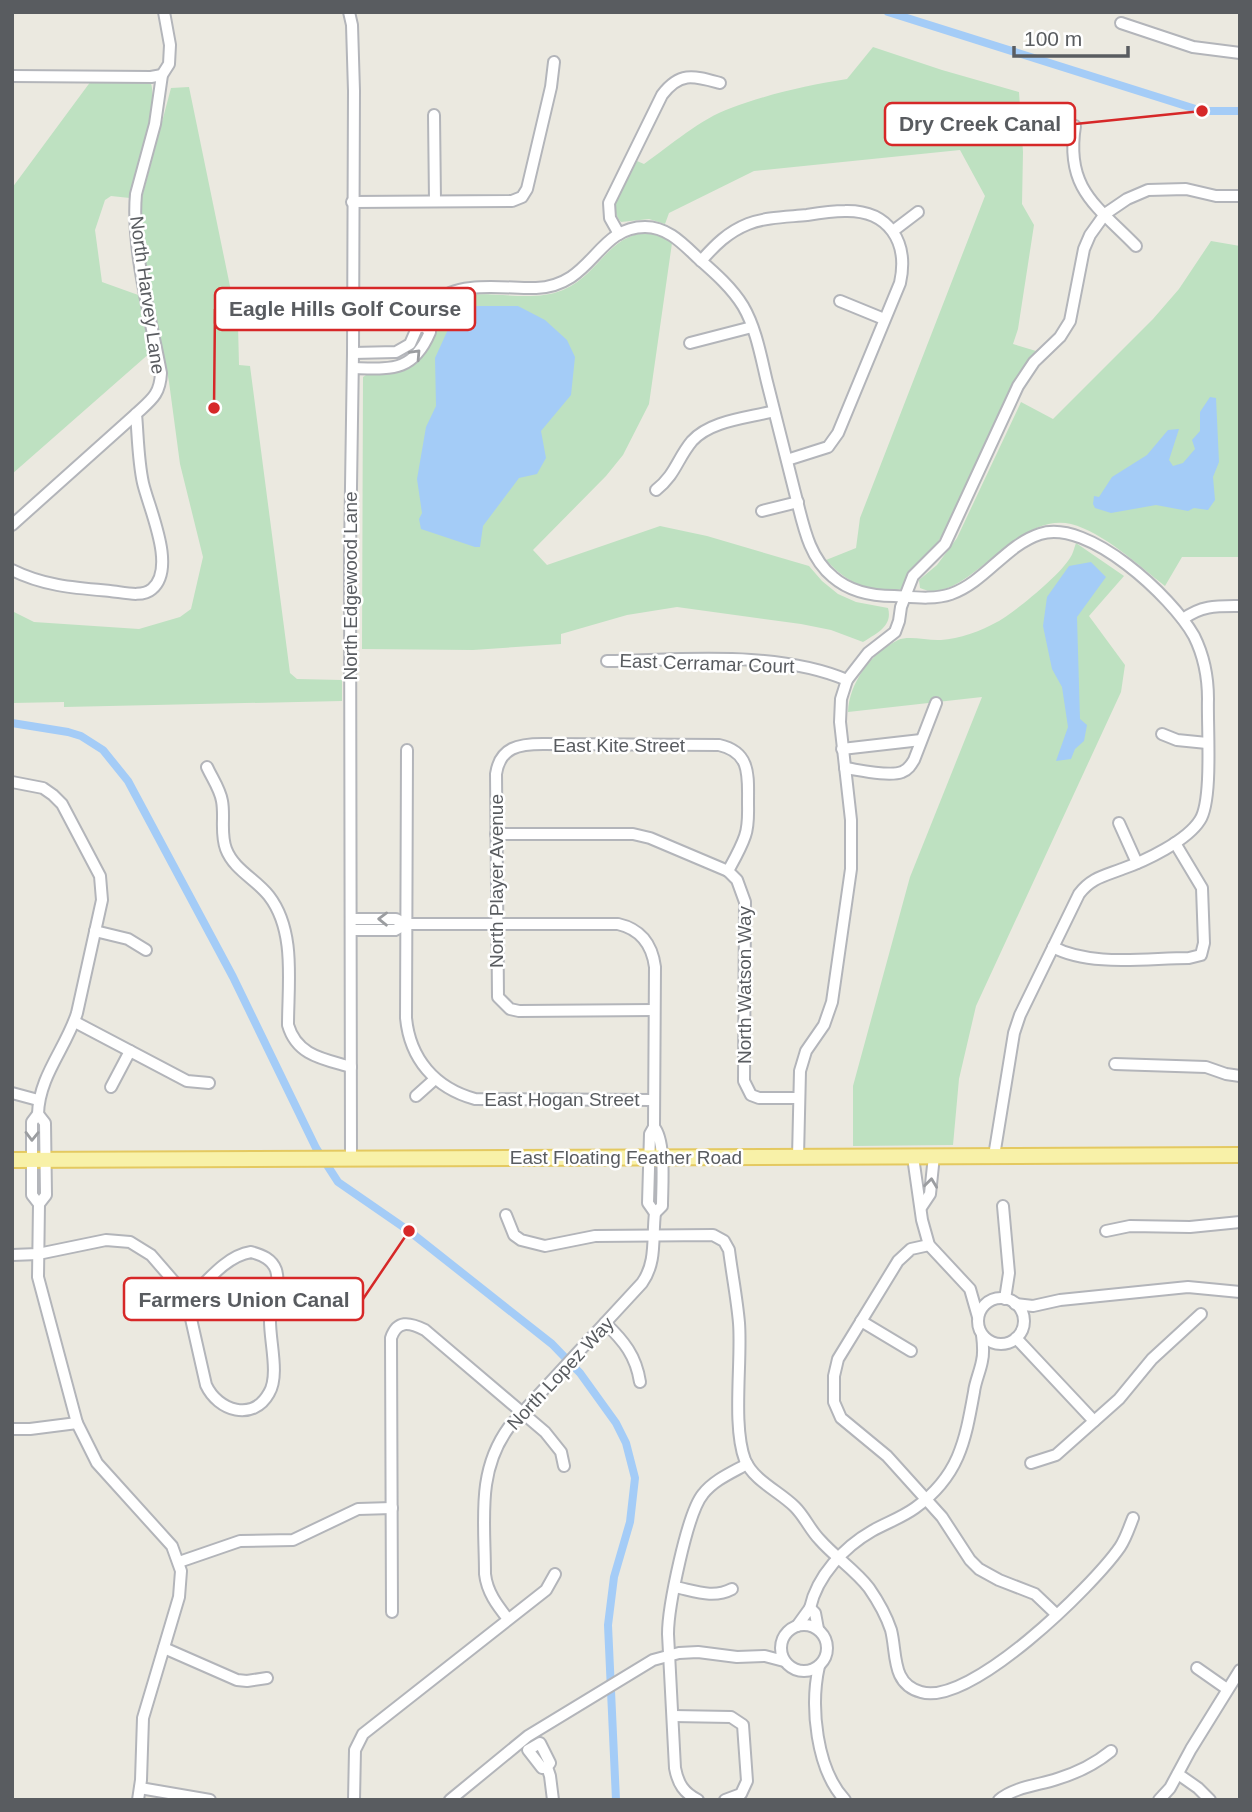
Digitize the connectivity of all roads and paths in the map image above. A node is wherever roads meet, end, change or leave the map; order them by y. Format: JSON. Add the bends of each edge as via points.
{"nodes":[{"id":1,"x":164,"y":12,"type":"edge"},
{"id":2,"x":349,"y":12,"type":"edge"},
{"id":3,"x":1121,"y":23,"type":"dead end"},
{"id":4,"x":1240,"y":53,"type":"edge"},
{"id":5,"x":554,"y":62,"type":"dead end"},
{"id":6,"x":162,"y":75,"type":"junction"},
{"id":7,"x":12,"y":76,"type":"edge"},
{"id":8,"x":720,"y":83,"type":"dead end"},
{"id":9,"x":435,"y":115,"type":"dead end"},
{"id":10,"x":1075,"y":126,"type":"dead end"},
{"id":11,"x":1240,"y":196,"type":"edge"},
{"id":12,"x":435,"y":201,"type":"junction"},
{"id":13,"x":352,"y":202,"type":"junction"},
{"id":14,"x":918,"y":212,"type":"dead end"},
{"id":15,"x":1105,"y":214,"type":"junction"},
{"id":16,"x":893,"y":231,"type":"junction"},
{"id":17,"x":619,"y":234,"type":"junction"},
{"id":18,"x":1136,"y":246,"type":"dead end"},
{"id":19,"x":701,"y":261,"type":"junction"},
{"id":20,"x":839,"y":301,"type":"dead end"},
{"id":21,"x":884,"y":319,"type":"junction"},
{"id":22,"x":424,"y":326,"type":"junction"},
{"id":23,"x":752,"y":327,"type":"junction"},
{"id":24,"x":690,"y":343,"type":"dead end"},
{"id":25,"x":353,"y":353,"type":"junction"},
{"id":26,"x":353,"y":368,"type":"junction"},
{"id":27,"x":774,"y":411,"type":"junction"},
{"id":28,"x":136,"y":414,"type":"junction"},
{"id":29,"x":787,"y":460,"type":"junction"},
{"id":30,"x":656,"y":490,"type":"dead end"},
{"id":31,"x":798,"y":502,"type":"junction"},
{"id":32,"x":762,"y":511,"type":"dead end"},
{"id":33,"x":12,"y":525,"type":"edge"},
{"id":34,"x":12,"y":570,"type":"edge"},
{"id":35,"x":905,"y":596,"type":"junction"},
{"id":36,"x":1240,"y":606,"type":"edge"},
{"id":37,"x":1183,"y":619,"type":"junction"},
{"id":38,"x":607,"y":661,"type":"dead end"},
{"id":39,"x":847,"y":680,"type":"junction"},
{"id":40,"x":936,"y":704,"type":"dead end"},
{"id":41,"x":1162,"y":734,"type":"dead end"},
{"id":42,"x":921,"y":740,"type":"junction"},
{"id":43,"x":1207,"y":743,"type":"junction"},
{"id":44,"x":407,"y":750,"type":"dead end"},
{"id":45,"x":842,"y":750,"type":"junction"},
{"id":46,"x":501,"y":757,"type":"joint"},
{"id":47,"x":207,"y":767,"type":"dead end"},
{"id":48,"x":845,"y":768,"type":"junction"},
{"id":49,"x":12,"y":782,"type":"edge"},
{"id":50,"x":1119,"y":823,"type":"dead end"},
{"id":51,"x":496,"y":834,"type":"junction"},
{"id":52,"x":1175,"y":843,"type":"junction"},
{"id":53,"x":1137,"y":863,"type":"junction"},
{"id":54,"x":728,"y":871,"type":"junction"},
{"id":55,"x":496,"y":923,"type":"junction"},
{"id":56,"x":406,"y":924,"type":"junction"},
{"id":57,"x":351,"y":925,"type":"junction"},
{"id":58,"x":95,"y":931,"type":"junction"},
{"id":59,"x":1053,"y":947,"type":"junction"},
{"id":60,"x":146,"y":950,"type":"dead end"},
{"id":61,"x":654,"y":1010,"type":"junction"},
{"id":62,"x":75,"y":1021,"type":"junction"},
{"id":63,"x":130,"y":1051,"type":"junction"},
{"id":64,"x":1115,"y":1064,"type":"dead end"},
{"id":65,"x":351,"y":1067,"type":"junction"},
{"id":66,"x":1240,"y":1076,"type":"edge"},
{"id":67,"x":435,"y":1079,"type":"junction"},
{"id":68,"x":209,"y":1083,"type":"dead end"},
{"id":69,"x":111,"y":1087,"type":"dead end"},
{"id":70,"x":12,"y":1093,"type":"edge"},
{"id":71,"x":416,"y":1096,"type":"dead end"},
{"id":72,"x":797,"y":1098,"type":"junction"},
{"id":73,"x":38,"y":1100,"type":"junction"},
{"id":74,"x":653,"y":1100,"type":"junction"},
{"id":75,"x":1240,"y":1155,"type":"edge"},
{"id":76,"x":934,"y":1156,"type":"junction"},
{"id":77,"x":994,"y":1156,"type":"junction"},
{"id":78,"x":655,"y":1157,"type":"junction"},
{"id":79,"x":798,"y":1157,"type":"junction"},
{"id":80,"x":914,"y":1157,"type":"junction"},
{"id":81,"x":348,"y":1159,"type":"junction"},
{"id":82,"x":12,"y":1160,"type":"edge"},
{"id":83,"x":39,"y":1160,"type":"junction"},
{"id":84,"x":922,"y":1206,"type":"junction"},
{"id":85,"x":1003,"y":1206,"type":"dead end"},
{"id":86,"x":506,"y":1215,"type":"dead end"},
{"id":87,"x":1240,"y":1222,"type":"edge"},
{"id":88,"x":1106,"y":1231,"type":"dead end"},
{"id":89,"x":653,"y":1236,"type":"junction"},
{"id":90,"x":929,"y":1245,"type":"junction"},
{"id":91,"x":38,"y":1254,"type":"junction"},
{"id":92,"x":12,"y":1255,"type":"edge"},
{"id":93,"x":970,"y":1289,"type":"junction"},
{"id":94,"x":1239,"y":1291,"type":"edge"},
{"id":95,"x":187,"y":1301,"type":"junction"},
{"id":96,"x":1006,"y":1301,"type":"junction"},
{"id":97,"x":1047,"y":1304,"type":"junction"},
{"id":98,"x":1201,"y":1314,"type":"dead end"},
{"id":99,"x":978,"y":1317,"type":"junction"},
{"id":100,"x":860,"y":1321,"type":"junction"},
{"id":101,"x":606,"y":1323,"type":"junction"},
{"id":102,"x":1023,"y":1325,"type":"junction"},
{"id":103,"x":982,"y":1335,"type":"junction"},
{"id":104,"x":1016,"y":1338,"type":"junction"},
{"id":105,"x":1003,"y":1344,"type":"junction"},
{"id":106,"x":911,"y":1351,"type":"dead end"},
{"id":107,"x":983,"y":1360,"type":"junction"},
{"id":108,"x":640,"y":1382,"type":"dead end"},
{"id":109,"x":523,"y":1411,"type":"junction"},
{"id":110,"x":1094,"y":1421,"type":"junction"},
{"id":111,"x":77,"y":1423,"type":"junction"},
{"id":112,"x":12,"y":1429,"type":"edge"},
{"id":113,"x":1031,"y":1463,"type":"dead end"},
{"id":114,"x":747,"y":1464,"type":"junction"},
{"id":115,"x":564,"y":1466,"type":"dead end"},
{"id":116,"x":926,"y":1499,"type":"junction"},
{"id":117,"x":392,"y":1508,"type":"junction"},
{"id":118,"x":1133,"y":1518,"type":"dead end"},
{"id":119,"x":839,"y":1556,"type":"junction"},
{"id":120,"x":179,"y":1562,"type":"junction"},
{"id":121,"x":555,"y":1574,"type":"dead end"},
{"id":122,"x":675,"y":1587,"type":"junction"},
{"id":123,"x":732,"y":1588,"type":"dead end"},
{"id":124,"x":810,"y":1608,"type":"junction"},
{"id":125,"x":392,"y":1612,"type":"dead end"},
{"id":126,"x":1056,"y":1614,"type":"junction"},
{"id":127,"x":508,"y":1619,"type":"junction"},
{"id":128,"x":797,"y":1626,"type":"junction"},
{"id":129,"x":818,"y":1629,"type":"junction"},
{"id":130,"x":782,"y":1640,"type":"junction"},
{"id":131,"x":164,"y":1648,"type":"junction"},
{"id":132,"x":669,"y":1655,"type":"junction"},
{"id":133,"x":765,"y":1656,"type":"junction"},
{"id":134,"x":785,"y":1661,"type":"junction"},
{"id":135,"x":819,"y":1666,"type":"junction"},
{"id":136,"x":1197,"y":1668,"type":"dead end"},
{"id":137,"x":796,"y":1670,"type":"junction"},
{"id":138,"x":1240,"y":1670,"type":"edge"},
{"id":139,"x":267,"y":1678,"type":"dead end"},
{"id":140,"x":814,"y":1686,"type":"junction"},
{"id":141,"x":1227,"y":1689,"type":"junction"},
{"id":142,"x":673,"y":1716,"type":"junction"},
{"id":143,"x":530,"y":1741,"type":"junction"},
{"id":144,"x":1111,"y":1751,"type":"dead end"},
{"id":145,"x":1178,"y":1774,"type":"junction"},
{"id":146,"x":139,"y":1794,"type":"edge"},
{"id":147,"x":694,"y":1798,"type":"edge"},
{"id":148,"x":210,"y":1800,"type":"edge"},
{"id":149,"x":354,"y":1800,"type":"edge"},
{"id":150,"x":450,"y":1800,"type":"edge"},
{"id":151,"x":553,"y":1800,"type":"edge"},
{"id":152,"x":725,"y":1800,"type":"edge"},
{"id":153,"x":845,"y":1800,"type":"edge"},
{"id":154,"x":999,"y":1800,"type":"edge"},
{"id":155,"x":1159,"y":1800,"type":"edge"},
{"id":156,"x":1210,"y":1800,"type":"edge"}],
"edges":[{"from":1,"to":6,"type":"street","name":"North Harvey Lane","via":[[170,45],[169,64]]},
{"from":2,"to":13,"type":"street","name":"North Edgewood Lane","via":[[354,91]]},
{"from":3,"to":4,"type":"street","via":[[1193,47]]},
{"from":5,"to":12,"type":"street","via":[[525,194],[512,201]]},
{"from":6,"to":7,"type":"street"},
{"from":6,"to":28,"type":"street","name":"North Harvey Lane","via":[[135,206],[161,373],[155,397]]},
{"from":8,"to":17,"type":"street","via":[[681,78],[662,95],[609,204]]},
{"from":9,"to":12,"type":"street"},
{"from":10,"to":15,"type":"street","via":[[1074,169],[1086,194]]},
{"from":11,"to":15,"type":"street","via":[[1186,189],[1147,190]]},
{"from":12,"to":13,"type":"street"},
{"from":13,"to":25,"type":"street","name":"North Edgewood Lane"},
{"from":14,"to":16,"type":"street"},
{"from":15,"to":18,"type":"street"},
{"from":15,"to":35,"type":"street","via":[[1084,249],[1070,321],[1018,386],[945,544],[914,576]]},
{"from":16,"to":19,"type":"street","via":[[864,212],[771,218],[724,237]]},
{"from":16,"to":21,"type":"street","via":[[900,242],[903,269]]},
{"from":17,"to":19,"type":"street","via":[[637,228],[659,229]]},
{"from":17,"to":22,"type":"street","via":[[569,281],[538,288],[453,292],[440,298]]},
{"from":19,"to":23,"type":"street","via":[[743,306]]},
{"from":20,"to":21,"type":"street"},
{"from":21,"to":29,"type":"street","via":[[838,433],[828,447]]},
{"from":22,"to":25,"type":"street","via":[[416,328],[410,344],[396,352]]},
{"from":26,"to":22,"type":"street","one_way":true,"via":[[407,364],[422,351],[430,332]]},
{"from":23,"to":24,"type":"street"},
{"from":23,"to":27,"type":"street"},
{"from":25,"to":26,"type":"street","name":"North Edgewood Lane"},
{"from":26,"to":57,"type":"street","name":"North Edgewood Lane"},
{"from":27,"to":29,"type":"street"},
{"from":27,"to":30,"type":"street","via":[[700,434]]},
{"from":28,"to":33,"type":"street","name":"North Harvey Lane"},
{"from":28,"to":34,"type":"street","via":[[143,483],[162,556],[162,573],[154,588],[141,594],[55,586]]},
{"from":29,"to":31,"type":"street"},
{"from":31,"to":32,"type":"street"},
{"from":31,"to":35,"type":"street","via":[[813,551],[835,579],[858,591]]},
{"from":35,"to":37,"type":"street","via":[[950,594],[1026,541],[1057,531],[1088,539],[1135,571]]},
{"from":35,"to":39,"type":"street","via":[[895,632],[868,653]]},
{"from":36,"to":37,"type":"street","via":[[1209,606]]},
{"from":37,"to":43,"type":"street","via":[[1206,671]]},
{"from":38,"to":39,"type":"street","name":"East Cerramar Court","via":[[794,663]]},
{"from":39,"to":45,"type":"street","via":[[839,712]]},
{"from":40,"to":42,"type":"street"},
{"from":41,"to":43,"type":"street"},
{"from":42,"to":45,"type":"street"},
{"from":42,"to":48,"type":"street","via":[[914,760],[902,772]]},
{"from":43,"to":52,"type":"street","via":[[1205,812]]},
{"from":44,"to":56,"type":"street"},
{"from":45,"to":48,"type":"street"},
{"from":46,"to":51,"type":"street","name":"North Player Avenue","via":[[496,774]]},
{"from":46,"to":54,"type":"street","name":"East Kite Street","via":[[514,746],[533,744],[728,747],[743,759],[748,775],[748,823]]},
{"from":47,"to":65,"type":"street","via":[[222,799],[226,849],[235,864],[272,899],[284,923],[290,1034],[308,1054]]},
{"from":48,"to":72,"type":"street","via":[[852,852],[832,1002],[802,1061]]},
{"from":49,"to":58,"type":"street","via":[[43,788],[62,804],[100,876],[102,901]]},
{"from":50,"to":53,"type":"street"},
{"from":51,"to":54,"type":"street","via":[[633,834]]},
{"from":51,"to":55,"type":"street","name":"North Player Avenue"},
{"from":52,"to":53,"type":"street"},
{"from":52,"to":59,"type":"street","via":[[1202,888],[1201,955],[1087,958]]},
{"from":53,"to":59,"type":"street","via":[[1105,873],[1086,886]]},
{"from":54,"to":72,"type":"street","name":"North Watson Way","via":[[737,880],[745,902],[746,1089],[759,1098]]},
{"from":55,"to":56,"type":"street"},
{"from":55,"to":61,"type":"street","name":"North Lopez Way","via":[[618,923],[635,930],[654,958]]},
{"from":55,"to":61,"type":"street","name":"North Player Avenue","via":[[496,988],[503,1004],[519,1011]]},
{"from":56,"to":57,"type":"street","via":[[395,930]]},
{"from":56,"to":67,"type":"street","via":[[407,1027],[414,1052]]},
{"from":57,"to":65,"type":"street","name":"North Edgewood Lane"},
{"from":58,"to":60,"type":"street","via":[[128,939]]},
{"from":58,"to":62,"type":"street"},
{"from":59,"to":77,"type":"street","via":[[1014,1033]]},
{"from":61,"to":74,"type":"street","name":"North Lopez Way"},
{"from":62,"to":63,"type":"street"},
{"from":62,"to":73,"type":"street"},
{"from":63,"to":68,"type":"street","via":[[187,1081]]},
{"from":63,"to":69,"type":"street"},
{"from":64,"to":66,"type":"street","via":[[1206,1067]]},
{"from":65,"to":81,"type":"street","name":"North Edgewood Lane"},
{"from":67,"to":71,"type":"street"},
{"from":67,"to":74,"type":"street","name":"East Hogan Street","via":[[459,1094],[484,1100]]},
{"from":70,"to":73,"type":"street"},
{"from":72,"to":79,"type":"street"},
{"from":73,"to":83,"type":"street","via":[[38,1114],[32,1122]]},
{"from":74,"to":78,"type":"street","name":"North Lopez Way","via":[[650,1134]]},
{"from":75,"to":77,"type":"main road","name":"East Floating Feather Road"},
{"from":76,"to":77,"type":"main road","name":"East Floating Feather Road"},
{"from":76,"to":80,"type":"main road","name":"East Floating Feather Road"},
{"from":84,"to":76,"type":"street","one_way":true,"via":[[930,1194]]},
{"from":78,"to":79,"type":"main road","name":"East Floating Feather Road"},
{"from":78,"to":81,"type":"main road","name":"East Floating Feather Road"},
{"from":78,"to":89,"type":"street","name":"North Lopez Way","via":[[648,1203],[655,1213]]},
{"from":79,"to":80,"type":"main road","name":"East Floating Feather Road"},
{"from":80,"to":84,"type":"street"},
{"from":81,"to":83,"type":"main road","name":"East Floating Feather Road"},
{"from":82,"to":83,"type":"main road","name":"East Floating Feather Road"},
{"from":83,"to":91,"type":"street","via":[[32,1195],[39,1204]]},
{"from":84,"to":90,"type":"street"},
{"from":85,"to":96,"type":"street","via":[[1009,1273]]},
{"from":86,"to":89,"type":"street","via":[[514,1235],[533,1244],[557,1245],[595,1236]]},
{"from":87,"to":88,"type":"street"},
{"from":89,"to":101,"type":"street","name":"North Lopez Way","via":[[649,1274]]},
{"from":89,"to":114,"type":"street","via":[[713,1235],[729,1250],[739,1324],[740,1439]]},
{"from":90,"to":93,"type":"street"},
{"from":90,"to":100,"type":"street","via":[[911,1249],[898,1261]]},
{"from":91,"to":92,"type":"street"},
{"from":91,"to":95,"type":"street","via":[[106,1240],[130,1242],[151,1255]]},
{"from":91,"to":111,"type":"street","via":[[40,1285]]},
{"from":93,"to":96,"type":"street"},
{"from":93,"to":99,"type":"street"},
{"from":94,"to":97,"type":"street","via":[[1188,1287]]},
{"from":95,"to":95,"type":"street","via":[[211,1395],[229,1409],[260,1404],[274,1381],[270,1320],[277,1283],[270,1261],[262,1255],[241,1253]]},
{"from":96,"to":97,"type":"street","via":[[1033,1307]]},
{"from":96,"to":99,"type":"street","via":[[985,1305]]},
{"from":96,"to":102,"type":"street","via":[[1023,1317]]},
{"from":97,"to":102,"type":"street"},
{"from":98,"to":110,"type":"street"},
{"from":99,"to":103,"type":"street"},
{"from":100,"to":106,"type":"street"},
{"from":100,"to":116,"type":"street","via":[[835,1367],[837,1411]]},
{"from":101,"to":108,"type":"street","via":[[631,1351]]},
{"from":101,"to":109,"type":"street","name":"North Lopez Way"},
{"from":102,"to":104,"type":"street"},
{"from":103,"to":105,"type":"street"},
{"from":103,"to":107,"type":"street"},
{"from":104,"to":105,"type":"street"},
{"from":104,"to":110,"type":"street"},
{"from":105,"to":107,"type":"street"},
{"from":107,"to":116,"type":"street","via":[[964,1444]]},
{"from":109,"to":115,"type":"street","via":[[552,1439]]},
{"from":109,"to":117,"type":"street","via":[[425,1330],[401,1324],[391,1338]]},
{"from":109,"to":127,"type":"street","name":"North Lopez Way","via":[[492,1454],[484,1490],[486,1584]]},
{"from":110,"to":113,"type":"street","via":[[1056,1455]]},
{"from":111,"to":112,"type":"street"},
{"from":111,"to":120,"type":"street","via":[[97,1463],[166,1538]]},
{"from":114,"to":119,"type":"street","via":[[795,1507],[821,1542]]},
{"from":114,"to":122,"type":"street","via":[[713,1483],[698,1500],[689,1520]]},
{"from":116,"to":119,"type":"street","via":[[861,1537]]},
{"from":116,"to":126,"type":"street","via":[[979,1569],[1035,1594]]},
{"from":117,"to":120,"type":"street","via":[[358,1509],[293,1540],[240,1541]]},
{"from":117,"to":125,"type":"street"},
{"from":118,"to":126,"type":"street","via":[[1110,1560]]},
{"from":119,"to":124,"type":"street"},
{"from":119,"to":126,"type":"street","via":[[881,1607],[891,1631],[899,1675],[922,1693],[940,1692],[984,1673],[1025,1644]]},
{"from":120,"to":131,"type":"street","via":[[181,1588]]},
{"from":121,"to":127,"type":"street","via":[[546,1590]]},
{"from":122,"to":123,"type":"street","via":[[713,1595]]},
{"from":122,"to":132,"type":"street","via":[[668,1625]]},
{"from":124,"to":128,"type":"street"},
{"from":124,"to":129,"type":"street"},
{"from":127,"to":149,"type":"street","via":[[363,1734],[355,1750]]},
{"from":128,"to":129,"type":"street"},
{"from":128,"to":130,"type":"street"},
{"from":129,"to":135,"type":"street","via":[[827,1647]]},
{"from":130,"to":133,"type":"street"},
{"from":130,"to":134,"type":"street"},
{"from":131,"to":139,"type":"street","via":[[237,1680]]},
{"from":131,"to":146,"type":"street","via":[[143,1718]]},
{"from":132,"to":133,"type":"street"},
{"from":132,"to":142,"type":"street"},
{"from":132,"to":143,"type":"street","via":[[617,1681]]},
{"from":133,"to":134,"type":"street"},
{"from":134,"to":137,"type":"street"},
{"from":135,"to":137,"type":"street"},
{"from":135,"to":140,"type":"street"},
{"from":136,"to":141,"type":"street"},
{"from":137,"to":140,"type":"street"},
{"from":138,"to":141,"type":"street"},
{"from":140,"to":153,"type":"street","via":[[826,1771]]},
{"from":141,"to":145,"type":"street"},
{"from":142,"to":147,"type":"street","via":[[677,1779]]},
{"from":142,"to":152,"type":"street","via":[[731,1717],[743,1725],[747,1781],[741,1794]]},
{"from":143,"to":150,"type":"street"},
{"from":143,"to":151,"type":"street","via":[[540,1743],[550,1763]]},
{"from":144,"to":154,"type":"street","via":[[1093,1765]]},
{"from":145,"to":155,"type":"street"},
{"from":145,"to":156,"type":"street"},
{"from":146,"to":148,"type":"street"}]}
